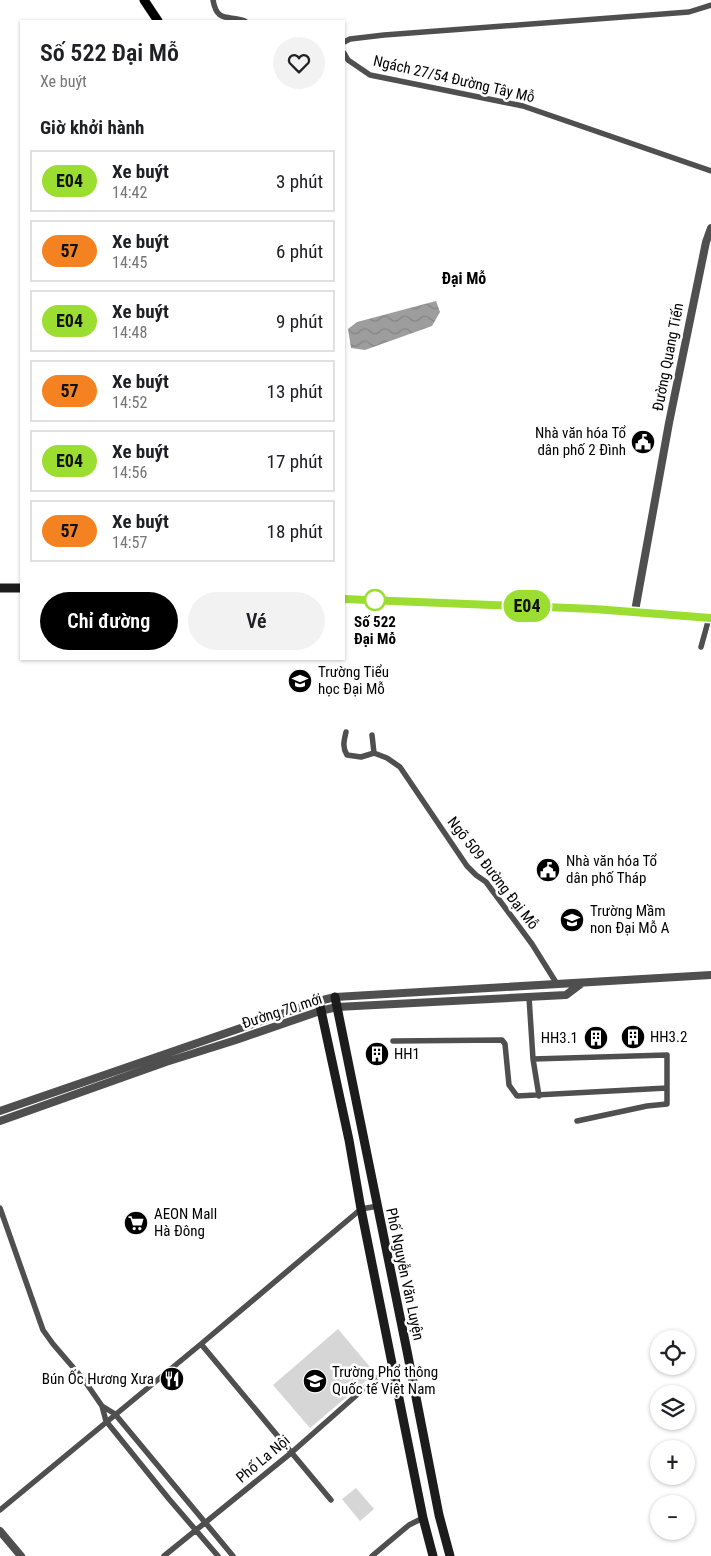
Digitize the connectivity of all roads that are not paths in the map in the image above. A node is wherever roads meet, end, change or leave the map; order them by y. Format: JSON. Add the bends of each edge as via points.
{"nodes":[{"id":1,"x":144,"y":0,"type":"edge"},
{"id":2,"x":213,"y":0,"type":"edge"},
{"id":3,"x":711,"y":5,"type":"edge"},
{"id":4,"x":157,"y":20,"type":"edge"},
{"id":5,"x":242,"y":20,"type":"edge"},
{"id":6,"x":345,"y":42,"type":"edge"},
{"id":7,"x":345,"y":55,"type":"edge"},
{"id":8,"x":711,"y":171,"type":"edge"},
{"id":9,"x":711,"y":228,"type":"edge"},
{"id":10,"x":0,"y":588,"type":"edge"},
{"id":11,"x":20,"y":588,"type":"edge"},
{"id":12,"x":345,"y":599,"type":"edge"},
{"id":13,"x":635,"y":611,"type":"junction"},
{"id":14,"x":710,"y":618,"type":"edge"},
{"id":15,"x":701,"y":647,"type":"dead end"},
{"id":16,"x":346,"y":732,"type":"dead end"},
{"id":17,"x":372,"y":735,"type":"dead end"},
{"id":18,"x":374,"y":753,"type":"junction"},
{"id":19,"x":711,"y":976,"type":"edge"},
{"id":20,"x":582,"y":983,"type":"junction"},
{"id":21,"x":557,"y":984,"type":"junction"},
{"id":22,"x":335,"y":997,"type":"junction"},
{"id":23,"x":529,"y":997,"type":"junction"},
{"id":24,"x":319,"y":1001,"type":"junction"},
{"id":25,"x":336,"y":1007,"type":"junction"},
{"id":26,"x":320,"y":1011,"type":"junction"},
{"id":27,"x":393,"y":1041,"type":"dead end"},
{"id":28,"x":164,"y":1058,"type":"junction"},
{"id":29,"x":534,"y":1059,"type":"junction"},
{"id":30,"x":667,"y":1088,"type":"junction"},
{"id":31,"x":539,"y":1096,"type":"junction"},
{"id":32,"x":0,"y":1111,"type":"edge"},
{"id":33,"x":577,"y":1120,"type":"dead end"},
{"id":34,"x":0,"y":1121,"type":"edge"},
{"id":35,"x":378,"y":1206,"type":"junction"},
{"id":36,"x":0,"y":1208,"type":"edge"},
{"id":37,"x":361,"y":1209,"type":"junction"},
{"id":38,"x":202,"y":1344,"type":"junction"},
{"id":39,"x":408,"y":1351,"type":"junction"},
{"id":40,"x":391,"y":1355,"type":"junction"},
{"id":41,"x":376,"y":1378,"type":"dead end"},
{"id":42,"x":414,"y":1385,"type":"junction"},
{"id":43,"x":398,"y":1388,"type":"junction"},
{"id":44,"x":102,"y":1406,"type":"junction"},
{"id":45,"x":115,"y":1414,"type":"junction"},
{"id":46,"x":106,"y":1422,"type":"junction"},
{"id":47,"x":291,"y":1453,"type":"junction"},
{"id":48,"x":331,"y":1500,"type":"dead end"},
{"id":49,"x":0,"y":1510,"type":"edge"},
{"id":50,"x":423,"y":1518,"type":"junction"},
{"id":51,"x":205,"y":1523,"type":"junction"},
{"id":52,"x":0,"y":1531,"type":"edge"},
{"id":53,"x":196,"y":1531,"type":"junction"},
{"id":54,"x":21,"y":1556,"type":"edge"},
{"id":55,"x":164,"y":1556,"type":"edge"},
{"id":56,"x":218,"y":1556,"type":"edge"},
{"id":57,"x":232,"y":1556,"type":"edge"},
{"id":58,"x":372,"y":1556,"type":"edge"},
{"id":59,"x":432,"y":1556,"type":"edge"},
{"id":60,"x":450,"y":1556,"type":"edge"}],
"edges":[{"from":1,"to":4,"type":"main road"},
{"from":2,"to":5,"type":"street","via":[[218,15]]},
{"from":3,"to":6,"type":"street","via":[[689,12],[384,35]]},
{"from":7,"to":8,"type":"street","name":"Ngách 27/54 Đường Tây Mỗ","via":[[370,75],[523,106]]},
{"from":9,"to":13,"type":"street","name":"Đường Quang Tiến","via":[[673,404]]},
{"from":10,"to":11,"type":"main road"},
{"from":12,"to":13,"type":"main road"},
{"from":13,"to":14,"type":"main road"},
{"from":14,"to":15,"type":"street"},
{"from":16,"to":18,"type":"street","via":[[344,750],[347,755],[361,757]]},
{"from":17,"to":18,"type":"street"},
{"from":18,"to":21,"type":"street","name":"Ngõ 509 Đường Đại Mỗ","via":[[400,767],[468,866],[486,882],[521,928]]},
{"from":19,"to":20,"type":"street","name":"Đường 70 mới"},
{"from":20,"to":21,"type":"street","name":"Đường 70 mới"},
{"from":20,"to":23,"type":"street","name":"Đường 70 mới","via":[[566,995]]},
{"from":21,"to":22,"type":"street","name":"Đường 70 mới"},
{"from":22,"to":24,"type":"street","name":"Đường 70 mới"},
{"from":22,"to":25,"type":"main road","name":"Phố Nguyễn Văn Luyện"},
{"from":23,"to":25,"type":"street","name":"Đường 70 mới"},
{"from":23,"to":29,"type":"street"},
{"from":24,"to":26,"type":"main road","name":"Phố Nguyễn Văn Luyện"},
{"from":24,"to":28,"type":"street","name":"Đường 70 mới"},
{"from":25,"to":26,"type":"street","name":"Đường 70 mới"},
{"from":25,"to":35,"type":"main road","name":"Phố Nguyễn Văn Luyện"},
{"from":26,"to":28,"type":"street","name":"Đường 70 mới","via":[[236,1040]]},
{"from":26,"to":37,"type":"main road","name":"Phố Nguyễn Văn Luyện"},
{"from":27,"to":31,"type":"street","via":[[502,1040],[509,1085],[517,1096]]},
{"from":28,"to":32,"type":"street"},
{"from":28,"to":34,"type":"street","name":"Đường 70 mới"},
{"from":29,"to":30,"type":"street","via":[[666,1055]]},
{"from":29,"to":31,"type":"street"},
{"from":30,"to":31,"type":"street"},
{"from":30,"to":33,"type":"street","via":[[667,1104]]},
{"from":35,"to":37,"type":"street"},
{"from":35,"to":39,"type":"main road","name":"Phố Nguyễn Văn Luyện"},
{"from":36,"to":44,"type":"street","via":[[43,1330]]},
{"from":37,"to":38,"type":"street"},
{"from":37,"to":40,"type":"main road","name":"Phố Nguyễn Văn Luyện"},
{"from":38,"to":45,"type":"street"},
{"from":38,"to":47,"type":"street"},
{"from":39,"to":40,"type":"main road"},
{"from":39,"to":42,"type":"main road","name":"Phố Nguyễn Văn Luyện"},
{"from":40,"to":43,"type":"main road","name":"Phố Nguyễn Văn Luyện"},
{"from":41,"to":47,"type":"street","name":"Phố La Nội"},
{"from":42,"to":43,"type":"main road"},
{"from":42,"to":60,"type":"main road","name":"Phố Nguyễn Văn Luyện"},
{"from":43,"to":50,"type":"main road","name":"Phố Nguyễn Văn Luyện"},
{"from":44,"to":45,"type":"street"},
{"from":44,"to":46,"type":"street"},
{"from":45,"to":46,"type":"street"},
{"from":45,"to":51,"type":"street"},
{"from":46,"to":49,"type":"street"},
{"from":46,"to":53,"type":"street"},
{"from":47,"to":48,"type":"street"},
{"from":47,"to":51,"type":"street","name":"Phố La Nội"},
{"from":50,"to":58,"type":"street","via":[[409,1525]]},
{"from":50,"to":59,"type":"main road","name":"Phố Nguyễn Văn Luyện"},
{"from":51,"to":53,"type":"street","name":"Phố La Nội"},
{"from":51,"to":57,"type":"street"},
{"from":52,"to":54,"type":"street"},
{"from":53,"to":55,"type":"street","name":"Phố La Nội"},
{"from":53,"to":56,"type":"street"}]}
